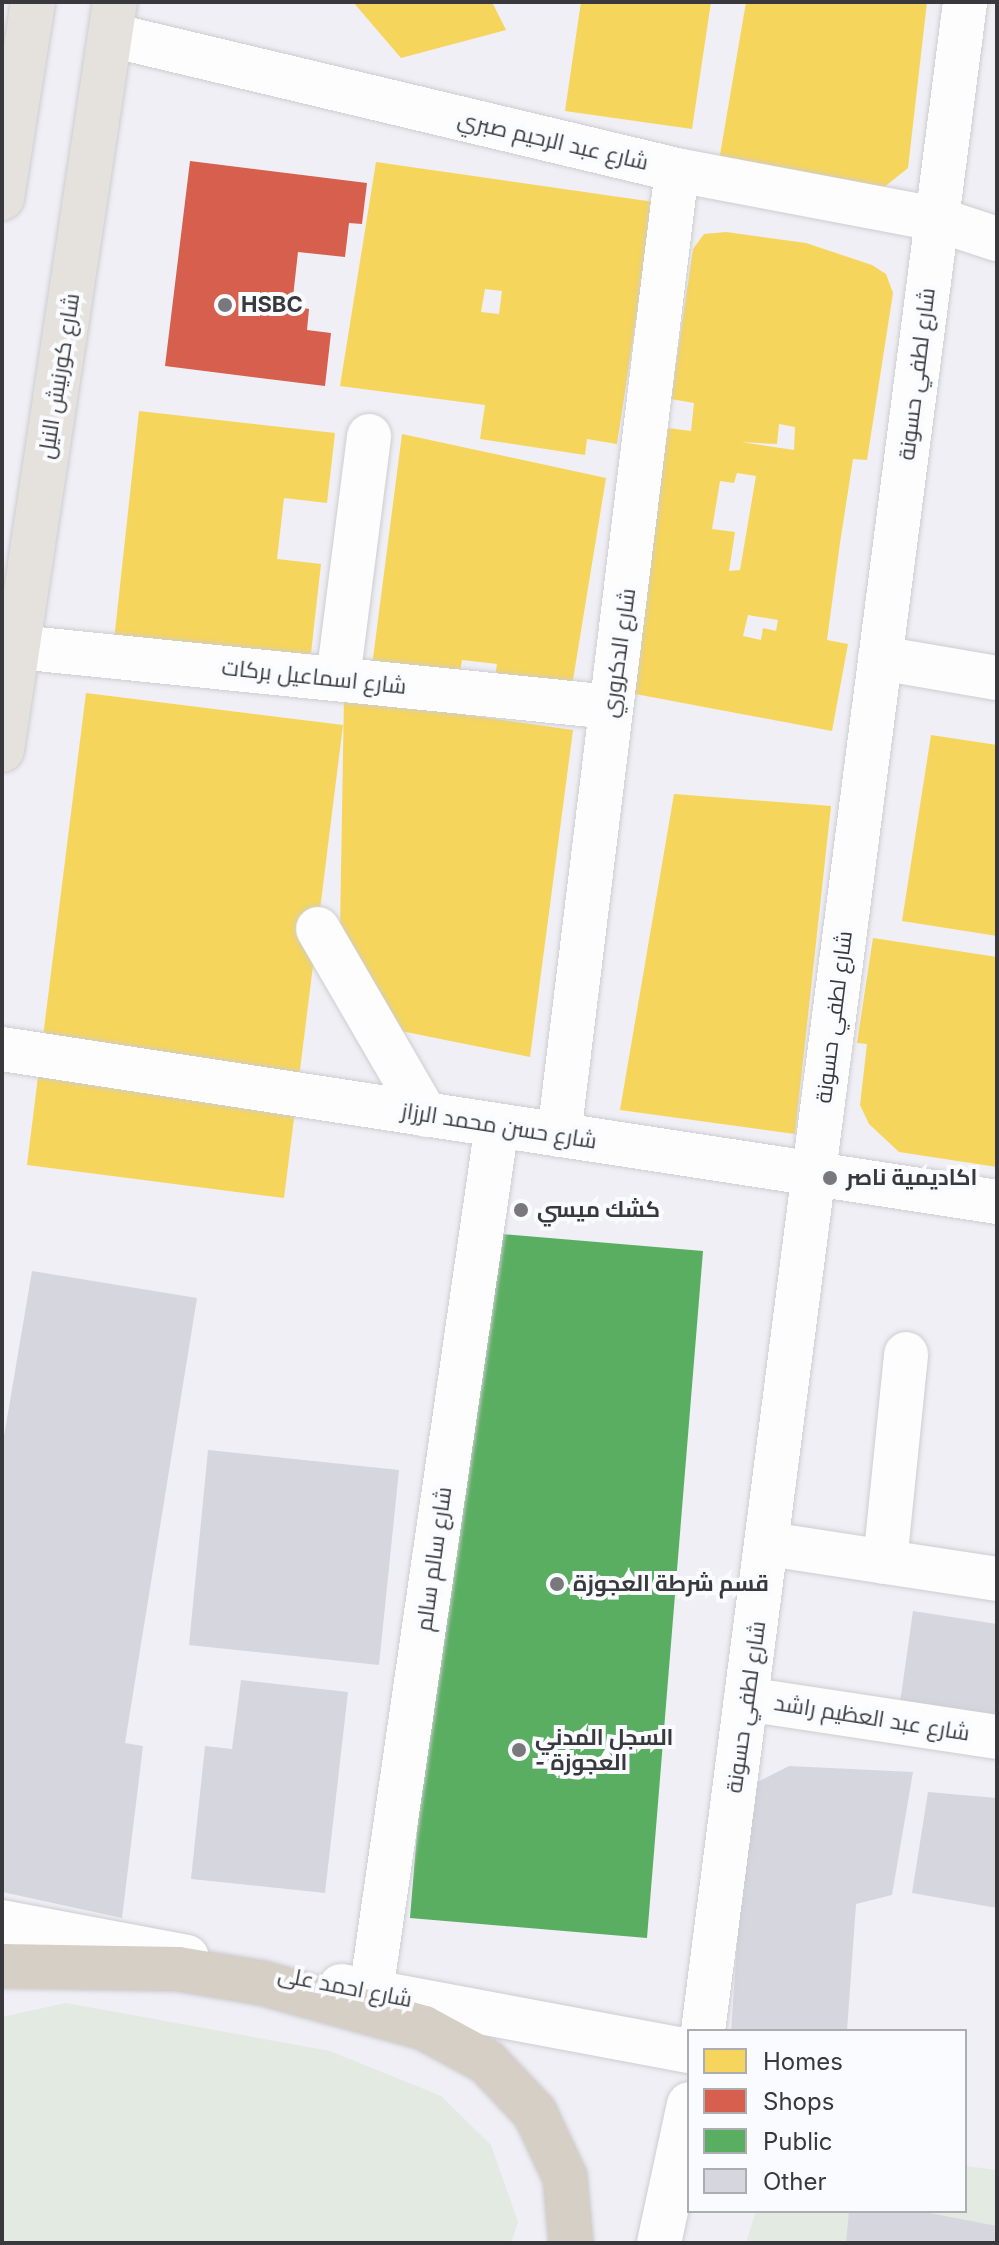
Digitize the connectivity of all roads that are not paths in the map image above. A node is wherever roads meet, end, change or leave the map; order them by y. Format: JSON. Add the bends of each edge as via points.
{"nodes":[{"id":1,"x":33,"y":2,"type":"edge"},
{"id":2,"x":965,"y":2,"type":"edge"},
{"id":3,"x":113,"y":19,"type":"edge"},
{"id":4,"x":677,"y":170,"type":"junction"},
{"id":5,"x":2,"y":198,"type":"edge"},
{"id":6,"x":936,"y":219,"type":"junction"},
{"id":7,"x":997,"y":239,"type":"edge"},
{"id":8,"x":369,"y":436,"type":"dead end"},
{"id":9,"x":18,"y":647,"type":"junction"},
{"id":10,"x":880,"y":658,"type":"junction"},
{"id":11,"x":997,"y":678,"type":"edge"},
{"id":12,"x":338,"y":679,"type":"junction"},
{"id":13,"x":611,"y":707,"type":"junction"},
{"id":14,"x":2,"y":750,"type":"edge"},
{"id":15,"x":318,"y":929,"type":"dead end"},
{"id":16,"x":2,"y":1049,"type":"edge"},
{"id":17,"x":426,"y":1115,"type":"junction"},
{"id":18,"x":497,"y":1125,"type":"junction"},
{"id":19,"x":559,"y":1135,"type":"junction"},
{"id":20,"x":814,"y":1174,"type":"junction"},
{"id":21,"x":997,"y":1202,"type":"edge"},
{"id":22,"x":906,"y":1354,"type":"dead end"},
{"id":23,"x":769,"y":1544,"type":"junction"},
{"id":24,"x":885,"y":1562,"type":"junction"},
{"id":25,"x":997,"y":1579,"type":"edge"},
{"id":26,"x":746,"y":1699,"type":"junction"},
{"id":27,"x":997,"y":1737,"type":"edge"},
{"id":28,"x":2,"y":1922,"type":"edge"},
{"id":29,"x":2,"y":1966,"type":"edge"},
{"id":30,"x":371,"y":1992,"type":"junction"},
{"id":31,"x":703,"y":2029,"type":"edge"},
{"id":32,"x":687,"y":2051,"type":"edge"},
{"id":33,"x":687,"y":2113,"type":"edge"},
{"id":34,"x":571,"y":2243,"type":"edge"},
{"id":35,"x":659,"y":2243,"type":"edge"}],
"edges":[{"from":1,"to":5,"type":"main road"},
{"from":2,"to":6,"type":"street","name":"شارع لطفي حسونة"},
{"from":3,"to":4,"type":"street","name":"شارع عبد الرحيم صبري"},
{"from":3,"to":9,"type":"main road","name":"شارع كورنيش النيل"},
{"from":4,"to":6,"type":"street","name":"شارع عبد الرحيم صبري"},
{"from":4,"to":13,"type":"street","name":"شارع الدكروري"},
{"from":6,"to":7,"type":"street","name":"شارع عبد الرحيم صبري"},
{"from":6,"to":10,"type":"street","name":"شارع لطفي حسونة"},
{"from":8,"to":12,"type":"street"},
{"from":9,"to":12,"type":"street","name":"شارع اسماعيل بركات"},
{"from":9,"to":14,"type":"main road","name":"شارع كورنيش النيل"},
{"from":10,"to":11,"type":"street"},
{"from":10,"to":20,"type":"street","name":"شارع لطفي حسونة"},
{"from":12,"to":13,"type":"street","name":"شارع اسماعيل بركات"},
{"from":13,"to":19,"type":"street","name":"شارع الدكروري"},
{"from":15,"to":17,"type":"street"},
{"from":16,"to":17,"type":"street","name":"شارع حسن محمد الرزاز"},
{"from":17,"to":18,"type":"street","name":"شارع حسن محمد الرزاز"},
{"from":18,"to":19,"type":"street","name":"شارع حسن محمد الرزاز"},
{"from":18,"to":30,"type":"street","name":"شارع سالم سالم"},
{"from":19,"to":20,"type":"street","name":"شارع حسن محمد الرزاز"},
{"from":20,"to":21,"type":"street","name":"شارع حسن محمد الرزاز"},
{"from":20,"to":23,"type":"street","name":"شارع لطفي حسونة"},
{"from":22,"to":24,"type":"street"},
{"from":23,"to":24,"type":"street"},
{"from":23,"to":26,"type":"street","name":"شارع لطفي حسونة"},
{"from":24,"to":25,"type":"street"},
{"from":26,"to":27,"type":"street","name":"شارع عبد العظيم راشد"},
{"from":26,"to":31,"type":"street","name":"شارع لطفي حسونة"},
{"from":28,"to":30,"type":"street","name":"شارع احمد على"},
{"from":29,"to":34,"type":"highway","via":[[178,1969],[262,1983],[424,2028],[487,2062],[535,2113],[565,2177]]},
{"from":30,"to":32,"type":"street","name":"شارع احمد على"},
{"from":33,"to":35,"type":"street"}]}
